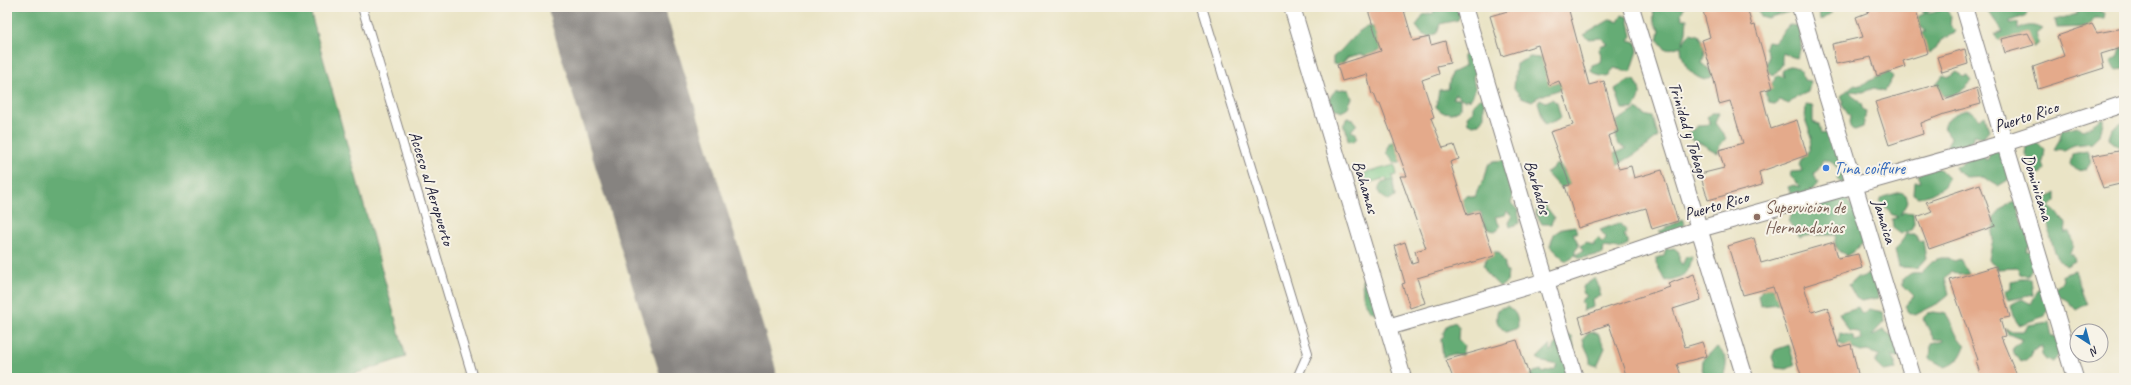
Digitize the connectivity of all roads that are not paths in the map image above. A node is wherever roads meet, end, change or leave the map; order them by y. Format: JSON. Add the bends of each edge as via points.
{"nodes":[{"id":1,"x":362,"y":7,"type":"edge"},
{"id":2,"x":1202,"y":7,"type":"edge"},
{"id":3,"x":1292,"y":7,"type":"edge"},
{"id":4,"x":1464,"y":7,"type":"edge"},
{"id":5,"x":1631,"y":7,"type":"edge"},
{"id":6,"x":1800,"y":7,"type":"edge"},
{"id":7,"x":1964,"y":7,"type":"edge"},
{"id":8,"x":2124,"y":104,"type":"edge"},
{"id":9,"x":2005,"y":143,"type":"junction"},
{"id":10,"x":1854,"y":185,"type":"junction"},
{"id":11,"x":1699,"y":229,"type":"junction"},
{"id":12,"x":1546,"y":281,"type":"junction"},
{"id":13,"x":1388,"y":327,"type":"junction"},
{"id":14,"x":473,"y":378,"type":"edge"},
{"id":15,"x":1297,"y":378,"type":"edge"},
{"id":16,"x":1403,"y":378,"type":"edge"},
{"id":17,"x":1575,"y":378,"type":"edge"},
{"id":18,"x":1745,"y":378,"type":"edge"},
{"id":19,"x":1914,"y":378,"type":"edge"},
{"id":20,"x":2075,"y":378,"type":"edge"}],
"edges":[{"from":1,"to":14,"type":"lane","name":"Acceso al Aeropuerto"},
{"from":2,"to":15,"type":"lane","via":[[1308,353]]},
{"from":3,"to":13,"type":"street","name":"Bahamas"},
{"from":4,"to":12,"type":"street","name":"Barbados"},
{"from":5,"to":11,"type":"street","name":"Trinidad y Tobago"},
{"from":6,"to":10,"type":"street","name":"Jamaica"},
{"from":7,"to":9,"type":"street","name":"Dominicana"},
{"from":8,"to":9,"type":"street","name":"Puerto Rico"},
{"from":9,"to":10,"type":"street","name":"Puerto Rico"},
{"from":9,"to":20,"type":"street","name":"Dominicana"},
{"from":10,"to":11,"type":"street","name":"Puerto Rico"},
{"from":10,"to":19,"type":"street","name":"Jamaica"},
{"from":11,"to":12,"type":"street","name":"Puerto Rico"},
{"from":11,"to":18,"type":"street","name":"Trinidad y Tobago"},
{"from":12,"to":13,"type":"street","name":"Puerto Rico"},
{"from":12,"to":17,"type":"street","name":"Barbados"},
{"from":13,"to":16,"type":"street","name":"Bahamas"}]}
